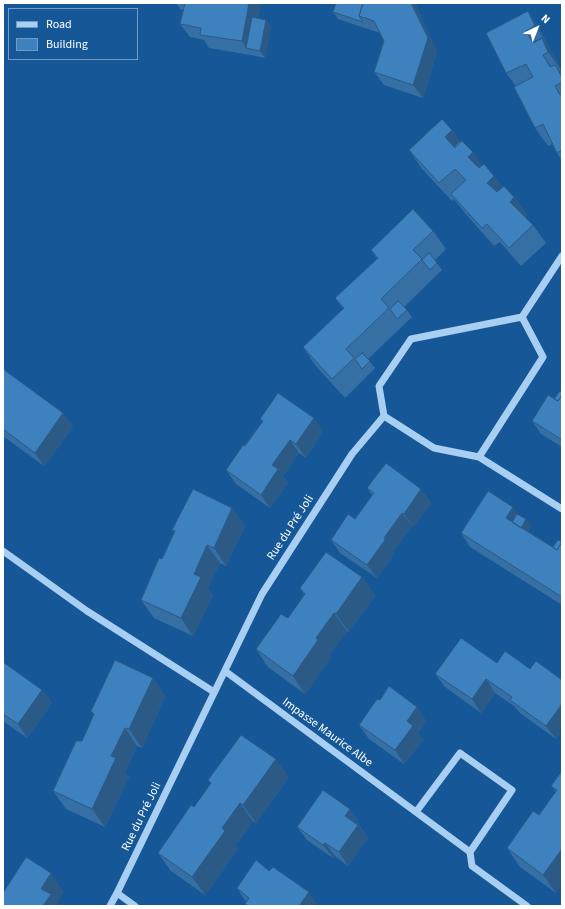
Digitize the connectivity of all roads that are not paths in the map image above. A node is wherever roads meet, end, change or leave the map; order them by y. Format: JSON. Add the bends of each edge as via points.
{"nodes":[{"id":1,"x":562,"y":256,"type":"edge"},
{"id":2,"x":522,"y":317,"type":"junction"},
{"id":3,"x":384,"y":416,"type":"junction"},
{"id":4,"x":479,"y":457,"type":"junction"},
{"id":5,"x":562,"y":509,"type":"edge"},
{"id":6,"x":3,"y":551,"type":"edge"},
{"id":7,"x":225,"y":671,"type":"junction"},
{"id":8,"x":214,"y":692,"type":"junction"},
{"id":9,"x":416,"y":812,"type":"junction"},
{"id":10,"x":470,"y":852,"type":"junction"},
{"id":11,"x":117,"y":893,"type":"junction"},
{"id":12,"x":110,"y":906,"type":"edge"},
{"id":13,"x":135,"y":906,"type":"edge"},
{"id":14,"x":527,"y":906,"type":"edge"}],
"edges":[{"from":1,"to":2,"type":"street"},
{"from":2,"to":3,"type":"street","via":[[411,339],[380,386]]},
{"from":2,"to":4,"type":"street","via":[[543,357]]},
{"from":3,"to":4,"type":"street","via":[[434,448]]},
{"from":3,"to":7,"type":"street","name":"Rue du Pré Joli","via":[[352,454],[262,594]]},
{"from":4,"to":5,"type":"street"},
{"from":6,"to":8,"type":"street","via":[[87,610]]},
{"from":7,"to":8,"type":"street","name":"Rue du Pré Joli"},
{"from":7,"to":9,"type":"street","name":"Impasse Maurice Albe"},
{"from":8,"to":11,"type":"street","name":"Rue du Pré Joli"},
{"from":9,"to":10,"type":"street","name":"Impasse Maurice Albe"},
{"from":9,"to":10,"type":"street","via":[[460,753],[512,790]]},
{"from":10,"to":14,"type":"street","via":[[472,866]]},
{"from":11,"to":12,"type":"street","name":"Rue du Pré Joli"},
{"from":11,"to":13,"type":"street"}]}
